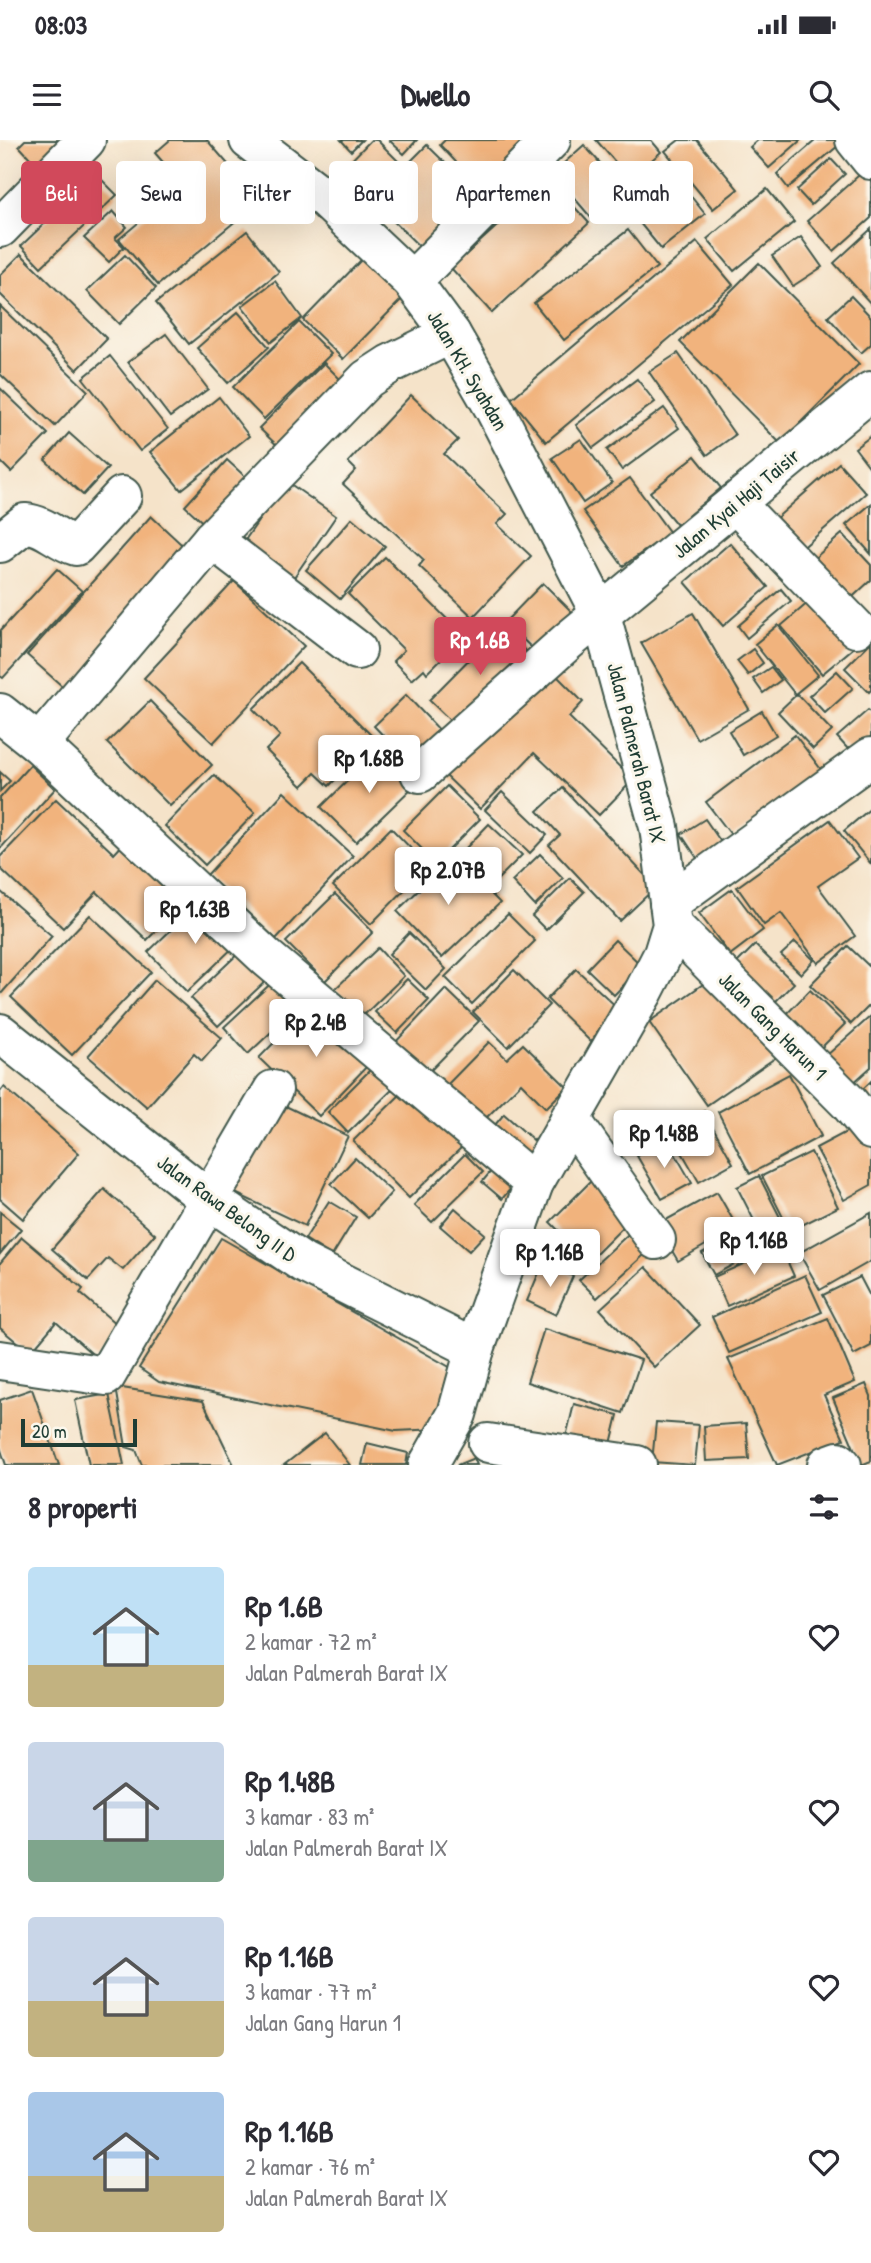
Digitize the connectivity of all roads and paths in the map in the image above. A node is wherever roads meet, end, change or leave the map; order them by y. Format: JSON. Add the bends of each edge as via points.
{"nodes":[{"id":1,"x":86,"y":140,"type":"edge"},
{"id":2,"x":249,"y":140,"type":"edge"},
{"id":3,"x":551,"y":140,"type":"edge"},
{"id":4,"x":856,"y":140,"type":"edge"},
{"id":5,"x":871,"y":160,"type":"edge"},
{"id":6,"x":0,"y":228,"type":"edge"},
{"id":7,"x":412,"y":281,"type":"junction"},
{"id":8,"x":451,"y":334,"type":"junction"},
{"id":9,"x":871,"y":391,"type":"edge"},
{"id":10,"x":122,"y":496,"type":"dead end"},
{"id":11,"x":735,"y":503,"type":"junction"},
{"id":12,"x":212,"y":539,"type":"junction"},
{"id":13,"x":0,"y":543,"type":"edge"},
{"id":14,"x":601,"y":615,"type":"junction"},
{"id":15,"x":856,"y":628,"type":"dead end"},
{"id":16,"x":357,"y":650,"type":"dead end"},
{"id":17,"x":0,"y":713,"type":"edge"},
{"id":18,"x":39,"y":744,"type":"junction"},
{"id":19,"x":871,"y":757,"type":"edge"},
{"id":20,"x":421,"y":773,"type":"dead end"},
{"id":21,"x":671,"y":914,"type":"junction"},
{"id":22,"x":0,"y":1033,"type":"edge"},
{"id":23,"x":273,"y":1090,"type":"dead end"},
{"id":24,"x":570,"y":1118,"type":"junction"},
{"id":25,"x":871,"y":1130,"type":"edge"},
{"id":26,"x":534,"y":1184,"type":"junction"},
{"id":27,"x":208,"y":1199,"type":"junction"},
{"id":28,"x":656,"y":1240,"type":"dead end"},
{"id":29,"x":475,"y":1349,"type":"junction"},
{"id":30,"x":0,"y":1360,"type":"edge"},
{"id":31,"x":457,"y":1415,"type":"junction"},
{"id":32,"x":493,"y":1454,"type":"edge"},
{"id":33,"x":428,"y":1465,"type":"edge"},
{"id":34,"x":637,"y":1465,"type":"edge"},
{"id":35,"x":827,"y":1465,"type":"edge"},
{"id":36,"x":842,"y":1465,"type":"edge"}],
"edges":[{"from":1,"to":6,"type":"street"},
{"from":2,"to":7,"type":"street","name":"Jalan KH. Syahdan","via":[[321,195]]},
{"from":3,"to":7,"type":"street"},
{"from":4,"to":5,"type":"street"},
{"from":7,"to":8,"type":"street","name":"Jalan KH. Syahdan"},
{"from":8,"to":12,"type":"street","via":[[368,379]]},
{"from":8,"to":14,"type":"street","name":"Jalan KH. Syahdan"},
{"from":9,"to":11,"type":"street","name":"Jalan Kyai Haji Taisir"},
{"from":10,"to":13,"type":"street","via":[[76,546],[43,526],[25,523]]},
{"from":11,"to":14,"type":"street","name":"Jalan Kyai Haji Taisir"},
{"from":11,"to":15,"type":"street"},
{"from":12,"to":16,"type":"street"},
{"from":12,"to":18,"type":"street"},
{"from":14,"to":20,"type":"street","name":"Jalan Kyai Haji Taisir"},
{"from":14,"to":21,"type":"street","name":"Jalan Palmerah Barat IX","via":[[659,827]]},
{"from":17,"to":18,"type":"street"},
{"from":18,"to":26,"type":"street","via":[[267,958]]},
{"from":19,"to":21,"type":"street"},
{"from":21,"to":24,"type":"street","name":"Jalan Palmerah Barat IX","via":[[663,954]]},
{"from":21,"to":25,"type":"street","name":"Jalan Gang Harun 1"},
{"from":22,"to":27,"type":"street","name":"Jalan Rawa Belong II D"},
{"from":23,"to":27,"type":"street"},
{"from":24,"to":26,"type":"street","name":"Jalan Palmerah Barat IX"},
{"from":24,"to":28,"type":"street"},
{"from":26,"to":29,"type":"street","name":"Jalan Palmerah Barat IX"},
{"from":27,"to":29,"type":"street","name":"Jalan Rawa Belong II D","via":[[303,1263]]},
{"from":27,"to":30,"type":"street","via":[[106,1376]]},
{"from":29,"to":31,"type":"street","name":"Jalan Palmerah Barat IX"},
{"from":31,"to":32,"type":"street"},
{"from":31,"to":33,"type":"street","name":"Jalan Palmerah Barat IX"},
{"from":32,"to":34,"type":"street"},
{"from":35,"to":36,"type":"street","via":[[838,1461]]}]}
